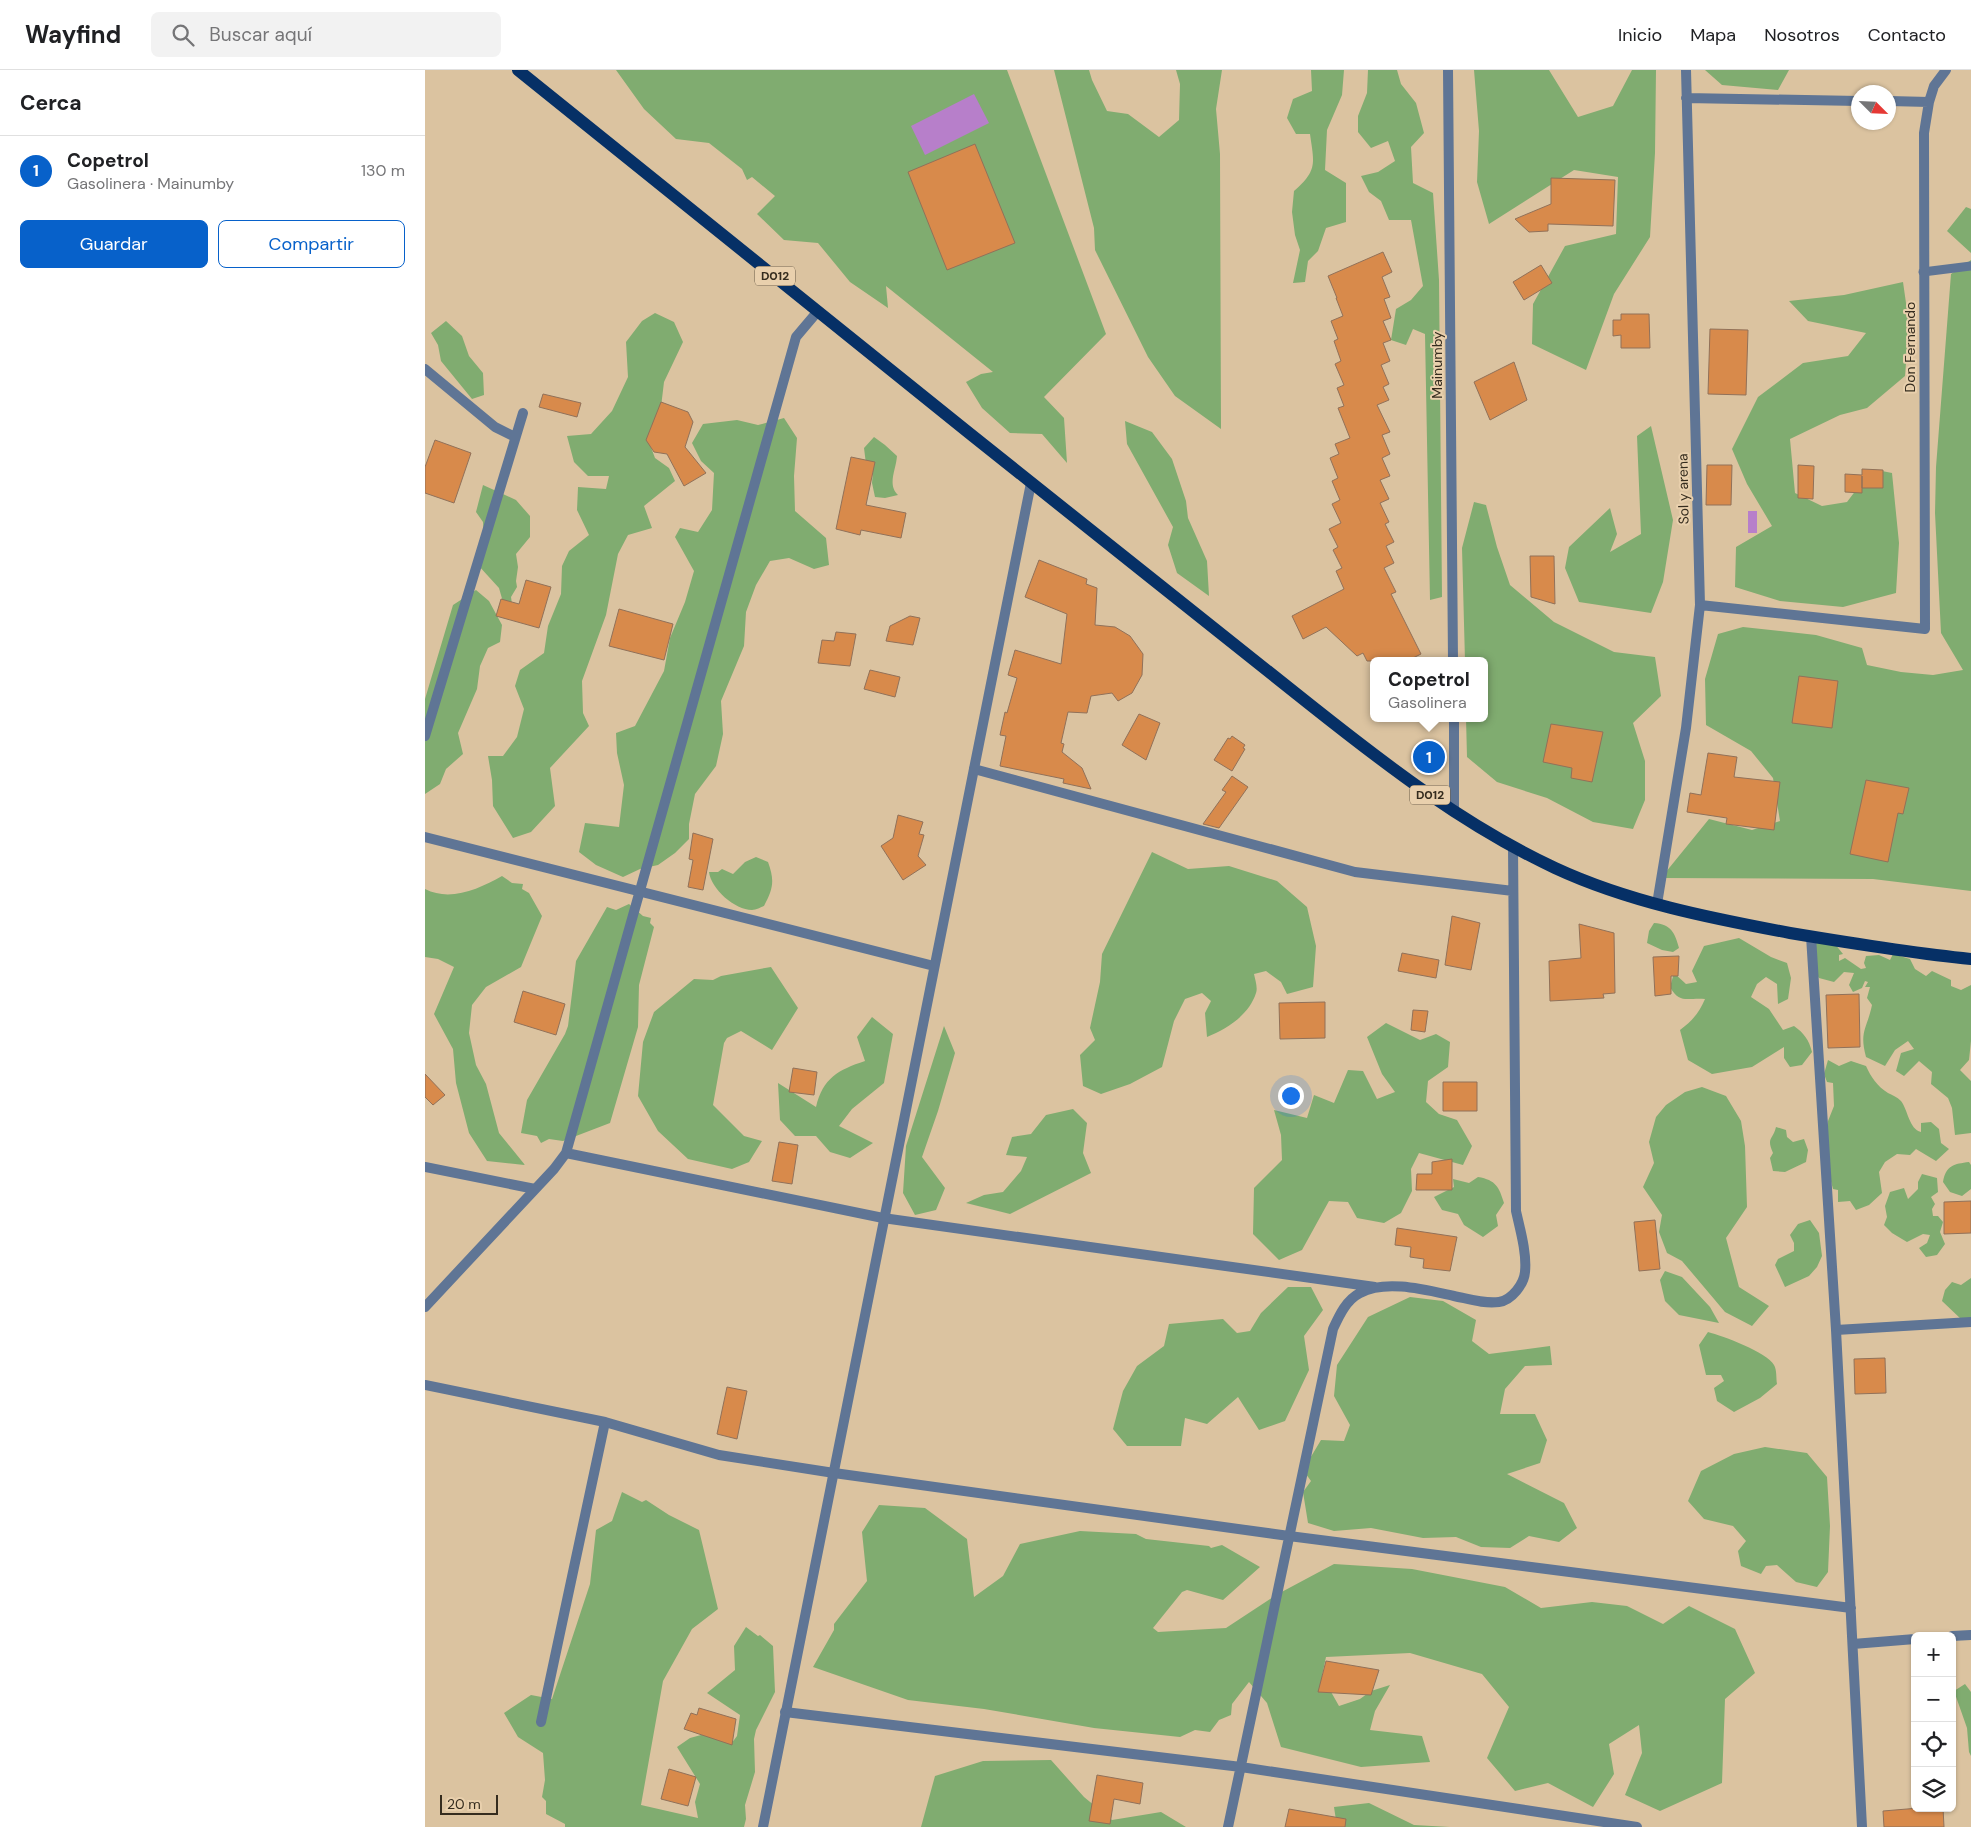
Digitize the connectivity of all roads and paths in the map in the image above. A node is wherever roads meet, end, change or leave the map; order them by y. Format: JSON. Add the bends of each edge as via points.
{"nodes":[{"id":1,"x":518,"y":70,"type":"edge"},
{"id":2,"x":1448,"y":70,"type":"edge"},
{"id":3,"x":1686,"y":70,"type":"edge"},
{"id":4,"x":1946,"y":70,"type":"edge"},
{"id":5,"x":1686,"y":98,"type":"junction"},
{"id":6,"x":1851,"y":100,"type":"edge"},
{"id":7,"x":1896,"y":101,"type":"edge"},
{"id":8,"x":1929,"y":102,"type":"junction"},
{"id":9,"x":1971,"y":266,"type":"edge"},
{"id":10,"x":1923,"y":272,"type":"junction"},
{"id":11,"x":818,"y":311,"type":"junction"},
{"id":12,"x":425,"y":369,"type":"edge"},
{"id":13,"x":523,"y":413,"type":"dead end"},
{"id":14,"x":515,"y":437,"type":"junction"},
{"id":15,"x":1031,"y":483,"type":"junction"},
{"id":16,"x":1700,"y":605,"type":"junction"},
{"id":17,"x":1453,"y":657,"type":"edge"},
{"id":18,"x":1453,"y":722,"type":"edge"},
{"id":19,"x":425,"y":736,"type":"edge"},
{"id":20,"x":974,"y":769,"type":"junction"},
{"id":21,"x":1454,"y":812,"type":"junction"},
{"id":22,"x":425,"y":837,"type":"edge"},
{"id":23,"x":1513,"y":847,"type":"junction"},
{"id":24,"x":1513,"y":891,"type":"junction"},
{"id":25,"x":641,"y":892,"type":"junction"},
{"id":26,"x":1657,"y":904,"type":"junction"},
{"id":27,"x":1811,"y":936,"type":"junction"},
{"id":28,"x":1971,"y":959,"type":"edge"},
{"id":29,"x":934,"y":966,"type":"junction"},
{"id":30,"x":566,"y":1153,"type":"junction"},
{"id":31,"x":425,"y":1167,"type":"edge"},
{"id":32,"x":535,"y":1189,"type":"junction"},
{"id":33,"x":883,"y":1218,"type":"junction"},
{"id":34,"x":1376,"y":1287,"type":"junction"},
{"id":35,"x":425,"y":1308,"type":"edge"},
{"id":36,"x":1971,"y":1322,"type":"edge"},
{"id":37,"x":1836,"y":1330,"type":"junction"},
{"id":38,"x":425,"y":1385,"type":"edge"},
{"id":39,"x":605,"y":1422,"type":"junction"},
{"id":40,"x":834,"y":1474,"type":"junction"},
{"id":41,"x":1289,"y":1536,"type":"junction"},
{"id":42,"x":1851,"y":1608,"type":"junction"},
{"id":43,"x":1971,"y":1635,"type":"edge"},
{"id":44,"x":1956,"y":1636,"type":"edge"},
{"id":45,"x":1911,"y":1639,"type":"edge"},
{"id":46,"x":1853,"y":1644,"type":"junction"},
{"id":47,"x":785,"y":1712,"type":"junction"},
{"id":48,"x":541,"y":1722,"type":"dead end"},
{"id":49,"x":1241,"y":1766,"type":"junction"},
{"id":50,"x":763,"y":1827,"type":"edge"},
{"id":51,"x":1229,"y":1827,"type":"edge"},
{"id":52,"x":1637,"y":1827,"type":"edge"},
{"id":53,"x":1862,"y":1827,"type":"edge"}],
"edges":[{"from":1,"to":11,"type":"main road","number":"D012"},
{"from":2,"to":17,"type":"street","name":"Mainumby"},
{"from":3,"to":5,"type":"street","name":"Sol y arena"},
{"from":4,"to":8,"type":"street","name":"Don Fernando","via":[[1934,86]]},
{"from":5,"to":6,"type":"street"},
{"from":5,"to":16,"type":"street","name":"Sol y arena"},
{"from":7,"to":8,"type":"street"},
{"from":8,"to":10,"type":"street","name":"Don Fernando","via":[[1924,133]]},
{"from":9,"to":10,"type":"lane"},
{"from":10,"to":16,"type":"street","name":"Don Fernando","via":[[1925,629]]},
{"from":11,"to":15,"type":"main road","number":"D012"},
{"from":11,"to":25,"type":"street","via":[[796,336]]},
{"from":12,"to":14,"type":"street","via":[[495,427]]},
{"from":13,"to":14,"type":"street"},
{"from":14,"to":19,"type":"street"},
{"from":15,"to":20,"type":"street"},
{"from":15,"to":21,"type":"main road","number":"D012","via":[[1393,770]]},
{"from":16,"to":26,"type":"street","name":"Sol y arena","via":[[1686,728]]},
{"from":18,"to":21,"type":"street"},
{"from":20,"to":24,"type":"street","via":[[1355,872]]},
{"from":20,"to":29,"type":"street"},
{"from":21,"to":23,"type":"main road","number":"D012"},
{"from":22,"to":25,"type":"street"},
{"from":23,"to":24,"type":"street"},
{"from":23,"to":26,"type":"main road","number":"D012","via":[[1597,885]]},
{"from":24,"to":34,"type":"street","via":[[1515,1211],[1523,1239],[1525,1272],[1517,1292],[1501,1302],[1479,1302],[1444,1294]]},
{"from":25,"to":29,"type":"street"},
{"from":25,"to":30,"type":"street"},
{"from":26,"to":27,"type":"main road","number":"D012"},
{"from":27,"to":28,"type":"main road","number":"D012"},
{"from":27,"to":37,"type":"street"},
{"from":29,"to":33,"type":"street"},
{"from":30,"to":32,"type":"street"},
{"from":30,"to":33,"type":"street"},
{"from":31,"to":32,"type":"street"},
{"from":32,"to":35,"type":"street"},
{"from":33,"to":34,"type":"street"},
{"from":33,"to":40,"type":"street"},
{"from":34,"to":41,"type":"street","via":[[1358,1294],[1342,1309],[1333,1329]]},
{"from":36,"to":37,"type":"street"},
{"from":37,"to":42,"type":"street"},
{"from":38,"to":39,"type":"street"},
{"from":39,"to":40,"type":"street","via":[[719,1455]]},
{"from":39,"to":48,"type":"street"},
{"from":40,"to":41,"type":"street"},
{"from":40,"to":47,"type":"street"},
{"from":41,"to":42,"type":"street"},
{"from":41,"to":49,"type":"street"},
{"from":42,"to":46,"type":"street"},
{"from":43,"to":44,"type":"street"},
{"from":45,"to":46,"type":"street"},
{"from":46,"to":53,"type":"street"},
{"from":47,"to":49,"type":"street"},
{"from":47,"to":50,"type":"street"},
{"from":49,"to":51,"type":"street"},
{"from":49,"to":52,"type":"street"}]}
